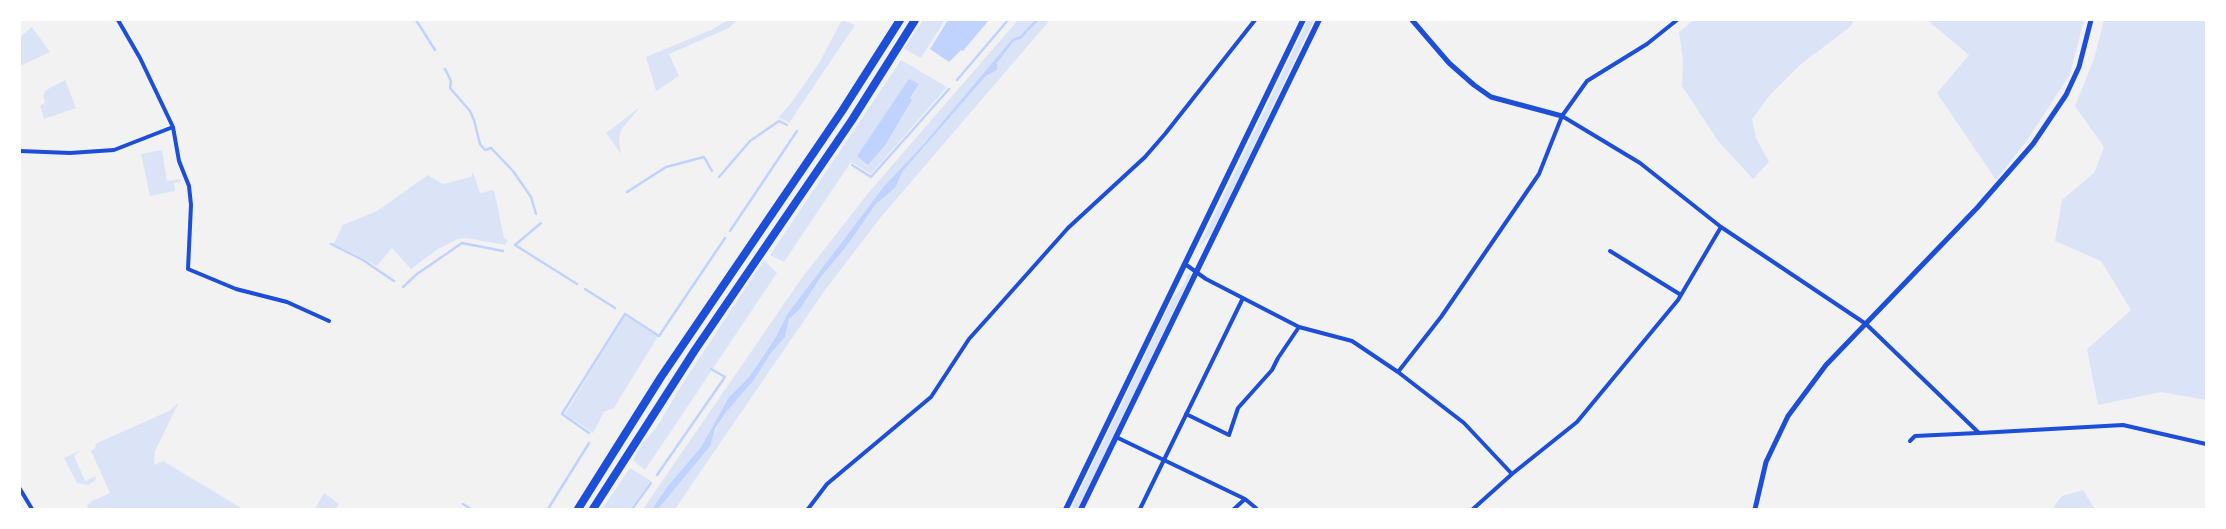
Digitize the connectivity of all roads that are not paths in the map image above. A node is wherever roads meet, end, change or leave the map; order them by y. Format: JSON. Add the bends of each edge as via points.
{"nodes":[{"id":1,"x":118,"y":20,"type":"edge"},
{"id":2,"x":900,"y":20,"type":"edge"},
{"id":3,"x":915,"y":20,"type":"edge"},
{"id":4,"x":1255,"y":20,"type":"edge"},
{"id":5,"x":1303,"y":20,"type":"edge"},
{"id":6,"x":1319,"y":20,"type":"edge"},
{"id":7,"x":1412,"y":20,"type":"edge"},
{"id":8,"x":1677,"y":20,"type":"edge"},
{"id":9,"x":2091,"y":20,"type":"edge"},
{"id":10,"x":1562,"y":116,"type":"junction"},
{"id":11,"x":172,"y":127,"type":"junction"},
{"id":12,"x":20,"y":151,"type":"edge"},
{"id":13,"x":1721,"y":227,"type":"junction"},
{"id":14,"x":1610,"y":251,"type":"dead end"},
{"id":15,"x":1185,"y":264,"type":"junction"},
{"id":16,"x":1197,"y":272,"type":"junction"},
{"id":17,"x":1682,"y":294,"type":"junction"},
{"id":18,"x":1243,"y":298,"type":"junction"},
{"id":19,"x":330,"y":321,"type":"dead end"},
{"id":20,"x":1866,"y":324,"type":"junction"},
{"id":21,"x":1299,"y":327,"type":"junction"},
{"id":22,"x":1398,"y":372,"type":"junction"},
{"id":23,"x":1186,"y":414,"type":"junction"},
{"id":24,"x":1979,"y":433,"type":"junction"},
{"id":25,"x":1116,"y":437,"type":"junction"},
{"id":26,"x":1910,"y":441,"type":"dead end"},
{"id":27,"x":2206,"y":444,"type":"edge"},
{"id":28,"x":1164,"y":458,"type":"junction"},
{"id":29,"x":1512,"y":474,"type":"junction"},
{"id":30,"x":20,"y":489,"type":"edge"},
{"id":31,"x":1244,"y":499,"type":"junction"},
{"id":32,"x":32,"y":509,"type":"edge"},
{"id":33,"x":578,"y":509,"type":"edge"},
{"id":34,"x":593,"y":509,"type":"edge"},
{"id":35,"x":808,"y":509,"type":"edge"},
{"id":36,"x":1066,"y":509,"type":"edge"},
{"id":37,"x":1082,"y":509,"type":"edge"},
{"id":38,"x":1141,"y":509,"type":"edge"},
{"id":39,"x":1234,"y":509,"type":"edge"},
{"id":40,"x":1257,"y":509,"type":"edge"},
{"id":41,"x":1473,"y":509,"type":"edge"},
{"id":42,"x":1755,"y":509,"type":"edge"}],
"edges":[{"from":1,"to":11,"type":"street","via":[[140,58]]},
{"from":2,"to":33,"type":"highway","via":[[661,377]]},
{"from":3,"to":34,"type":"highway"},
{"from":4,"to":35,"type":"street","via":[[1166,134],[1068,228],[970,339],[931,397],[827,484]]},
{"from":5,"to":15,"type":"main road"},
{"from":6,"to":16,"type":"main road"},
{"from":7,"to":10,"type":"street","via":[[1461,75],[1491,97]]},
{"from":8,"to":10,"type":"street","via":[[1647,44],[1587,81]]},
{"from":9,"to":20,"type":"street","via":[[2079,67],[2053,117],[1977,208]]},
{"from":10,"to":13,"type":"street","via":[[1640,163]]},
{"from":10,"to":22,"type":"street","via":[[1539,174],[1441,317]]},
{"from":11,"to":12,"type":"street","via":[[114,150],[70,153]]},
{"from":11,"to":19,"type":"street","via":[[189,186],[188,269],[236,289],[288,302]]},
{"from":13,"to":17,"type":"street"},
{"from":13,"to":20,"type":"street"},
{"from":14,"to":17,"type":"street"},
{"from":15,"to":16,"type":"street"},
{"from":15,"to":36,"type":"main road"},
{"from":16,"to":18,"type":"street"},
{"from":16,"to":25,"type":"main road"},
{"from":17,"to":29,"type":"street","via":[[1577,422]]},
{"from":18,"to":21,"type":"street"},
{"from":18,"to":23,"type":"street"},
{"from":20,"to":24,"type":"street"},
{"from":20,"to":42,"type":"street","via":[[1826,365],[1788,416],[1766,462]]},
{"from":21,"to":22,"type":"street","via":[[1352,341]]},
{"from":21,"to":23,"type":"street","via":[[1272,370],[1238,408],[1229,435]]},
{"from":22,"to":29,"type":"street","via":[[1464,423]]},
{"from":23,"to":28,"type":"street"},
{"from":24,"to":26,"type":"street","via":[[1915,436]]},
{"from":24,"to":27,"type":"street","via":[[2123,425]]},
{"from":25,"to":28,"type":"street"},
{"from":25,"to":37,"type":"main road"},
{"from":28,"to":31,"type":"street"},
{"from":28,"to":38,"type":"street"},
{"from":29,"to":41,"type":"street"},
{"from":30,"to":32,"type":"street"},
{"from":31,"to":39,"type":"street"},
{"from":31,"to":40,"type":"street"}]}
